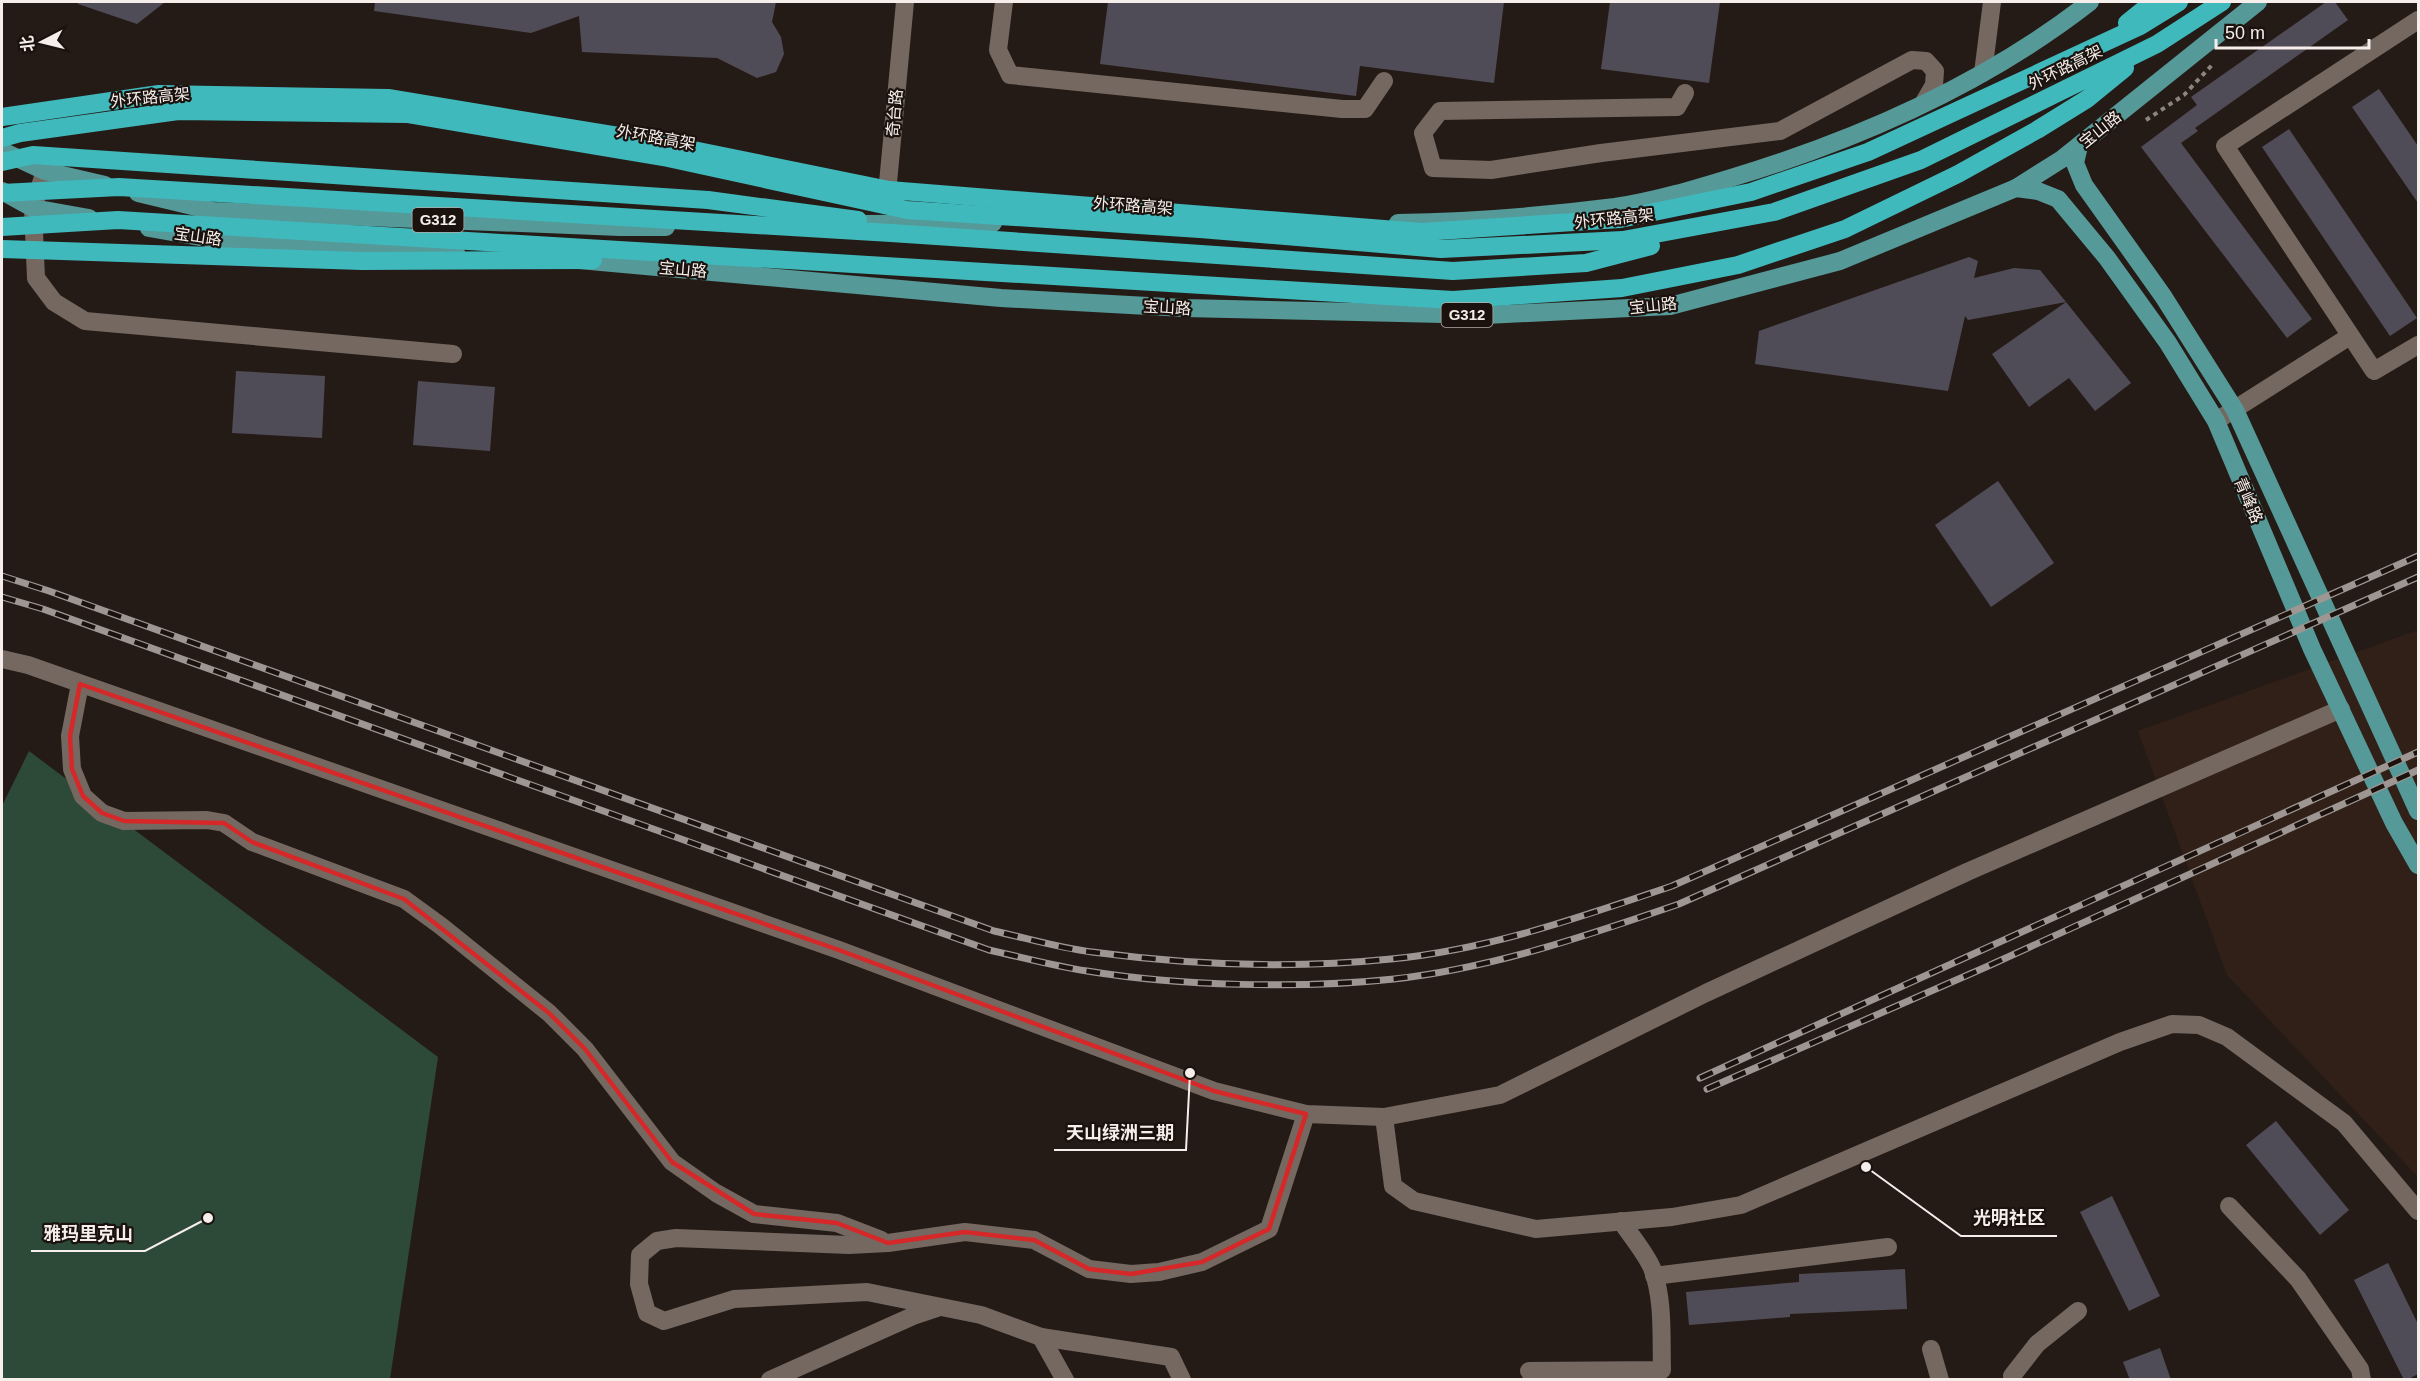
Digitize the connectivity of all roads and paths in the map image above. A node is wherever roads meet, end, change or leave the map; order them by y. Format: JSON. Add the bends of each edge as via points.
{"nodes":[{"id":1,"x":905,"y":2,"type":"edge"},
{"id":2,"x":1004,"y":2,"type":"edge"},
{"id":3,"x":1992,"y":2,"type":"edge"},
{"id":4,"x":2090,"y":2,"type":"edge"},
{"id":5,"x":2153,"y":2,"type":"edge"},
{"id":6,"x":2179,"y":2,"type":"edge"},
{"id":7,"x":2206,"y":2,"type":"edge"},
{"id":8,"x":2222,"y":2,"type":"edge"},
{"id":9,"x":2258,"y":2,"type":"edge"},
{"id":10,"x":2418,"y":20,"type":"edge"},
{"id":11,"x":2218,"y":59,"type":"dead end"},
{"id":12,"x":1983,"y":73,"type":"junction"},
{"id":13,"x":1384,"y":81,"type":"dead end"},
{"id":14,"x":1685,"y":93,"type":"dead end"},
{"id":15,"x":1924,"y":102,"type":"junction"},
{"id":16,"x":2,"y":117,"type":"edge"},
{"id":17,"x":2146,"y":120,"type":"dead end"},
{"id":18,"x":2,"y":138,"type":"edge"},
{"id":19,"x":2079,"y":146,"type":"junction"},
{"id":20,"x":2,"y":151,"type":"edge"},
{"id":21,"x":2,"y":162,"type":"edge"},
{"id":22,"x":45,"y":171,"type":"junction"},
{"id":23,"x":2016,"y":188,"type":"junction"},
{"id":24,"x":2,"y":192,"type":"edge"},
{"id":25,"x":33,"y":208,"type":"junction"},
{"id":26,"x":884,"y":224,"type":"junction"},
{"id":27,"x":2,"y":227,"type":"edge"},
{"id":28,"x":2,"y":249,"type":"edge"},
{"id":29,"x":593,"y":260,"type":"junction"},
{"id":30,"x":2350,"y":336,"type":"junction"},
{"id":31,"x":2418,"y":345,"type":"edge"},
{"id":32,"x":453,"y":354,"type":"dead end"},
{"id":33,"x":2235,"y":410,"type":"junction"},
{"id":34,"x":2216,"y":421,"type":"junction"},
{"id":35,"x":2,"y":659,"type":"edge"},
{"id":36,"x":80,"y":684,"type":"junction"},
{"id":37,"x":2341,"y":709,"type":"junction"},
{"id":38,"x":2418,"y":811,"type":"edge"},
{"id":39,"x":2418,"y":865,"type":"edge"},
{"id":40,"x":1306,"y":1114,"type":"junction"},
{"id":41,"x":1384,"y":1117,"type":"junction"},
{"id":42,"x":2229,"y":1206,"type":"dead end"},
{"id":43,"x":2418,"y":1211,"type":"edge"},
{"id":44,"x":1621,"y":1221,"type":"junction"},
{"id":45,"x":888,"y":1243,"type":"junction"},
{"id":46,"x":1888,"y":1247,"type":"dead end"},
{"id":47,"x":1654,"y":1276,"type":"junction"},
{"id":48,"x":940,"y":1307,"type":"junction"},
{"id":49,"x":2078,"y":1311,"type":"dead end"},
{"id":50,"x":1041,"y":1337,"type":"junction"},
{"id":51,"x":1931,"y":1349,"type":"dead end"},
{"id":52,"x":1529,"y":1371,"type":"dead end"},
{"id":53,"x":770,"y":1380,"type":"edge"},
{"id":54,"x":1065,"y":1380,"type":"edge"},
{"id":55,"x":1182,"y":1380,"type":"edge"},
{"id":56,"x":1940,"y":1380,"type":"edge"},
{"id":57,"x":2013,"y":1380,"type":"edge"},
{"id":58,"x":2362,"y":1380,"type":"edge"}],
"edges":[{"from":1,"to":26,"type":"street","name":"奇台路"},
{"from":2,"to":13,"type":"street","via":[[998,50],[1010,75],[1342,109],[1365,109]]},
{"from":3,"to":12,"type":"street"},
{"from":4,"to":12,"type":"main road","name":"宝山路","number":"G312"},
{"from":5,"to":24,"type":"highway","via":[[2021,104],[1928,148],[1713,230],[1586,263],[1453,271],[118,187]]},
{"from":6,"to":16,"type":"highway","name":"外环路高架","via":[[2140,26],[1868,152],[1751,192],[1620,219],[1422,232],[889,190],[649,141],[388,98],[159,94]]},
{"from":7,"to":27,"type":"highway","via":[[2087,99],[1958,174],[1845,230],[1738,265],[1622,288],[1453,300],[118,220]]},
{"from":8,"to":18,"type":"highway","name":"外环路高架","via":[[2157,44],[1921,160],[1774,212],[1623,240],[1441,249],[907,210],[668,158],[406,114],[178,111]]},
{"from":9,"to":19,"type":"main road","name":"宝山路","number":"G312"},
{"from":10,"to":30,"type":"street","via":[[2225,146]]},
{"from":11,"to":17,"type":"path","via":[[2184,95]]},
{"from":12,"to":15,"type":"main road","name":"宝山路","number":"G312"},
{"from":14,"to":15,"type":"street","via":[[1677,107],[1440,111],[1423,134],[1433,168],[1491,170],[1780,131],[1911,60],[1926,61],[1935,71],[1934,86]]},
{"from":15,"to":26,"type":"main road","name":"宝山路","number":"G312","via":[[1793,159],[1693,190],[1616,207],[1434,223]]},
{"from":19,"to":23,"type":"main road","name":"宝山路","number":"G312"},
{"from":19,"to":33,"type":"main road","name":"青峰路","via":[[2075,163],[2084,185],[2176,314]]},
{"from":20,"to":22,"type":"main road","name":"宝山路","number":"G312"},
{"from":21,"to":26,"type":"highway","via":[[33,155],[708,200]]},
{"from":22,"to":25,"type":"street"},
{"from":22,"to":26,"type":"main road","name":"宝山路","number":"G312","via":[[213,211],[620,227]]},
{"from":23,"to":29,"type":"main road","name":"宝山路","number":"G312","via":[[1840,261],[1670,306],[1475,315],[1184,308],[1024,299]]},
{"from":23,"to":34,"type":"main road","name":"青峰路","via":[[2058,199],[2161,333]]},
{"from":24,"to":25,"type":"main road","name":"宝山路","number":"G312"},
{"from":25,"to":29,"type":"main road","name":"宝山路","number":"G312","via":[[217,240]]},
{"from":25,"to":32,"type":"street","via":[[36,278],[54,302],[85,321]]},
{"from":28,"to":29,"type":"highway","via":[[362,261]]},
{"from":30,"to":31,"type":"street","via":[[2374,371]]},
{"from":30,"to":33,"type":"street"},
{"from":33,"to":34,"type":"street"},
{"from":33,"to":38,"type":"main road","name":"青峰路"},
{"from":34,"to":37,"type":"main road","name":"青峰路"},
{"from":35,"to":36,"type":"street"},
{"from":36,"to":40,"type":"street","via":[[839,950],[1214,1091]]},
{"from":36,"to":45,"type":"street","via":[[70,736],[72,769],[83,796],[102,813],[124,821],[224,823],[252,842],[404,899],[549,1013],[585,1049],[672,1162],[707,1187],[754,1214],[837,1223]]},
{"from":37,"to":39,"type":"main road","name":"青峰路"},
{"from":37,"to":41,"type":"street","via":[[1967,872],[1706,993],[1500,1095]]},
{"from":40,"to":41,"type":"street"},
{"from":40,"to":45,"type":"street","via":[[1269,1228],[1202,1262],[1131,1274],[1089,1269],[1034,1240],[965,1232]]},
{"from":41,"to":44,"type":"street","via":[[1393,1186],[1414,1201],[1536,1229]]},
{"from":42,"to":58,"type":"street","via":[[2298,1279],[2360,1369]]},
{"from":43,"to":44,"type":"street","via":[[2344,1123],[2227,1037],[2199,1025],[2172,1024],[2120,1042],[1741,1205]]},
{"from":44,"to":47,"type":"street"},
{"from":45,"to":48,"type":"street","via":[[657,1240],[640,1256],[639,1284],[647,1313],[664,1321],[734,1299],[867,1292]]},
{"from":46,"to":47,"type":"street"},
{"from":47,"to":52,"type":"street","via":[[1659,1297],[1662,1370]]},
{"from":48,"to":50,"type":"street","via":[[981,1315]]},
{"from":48,"to":53,"type":"street"},
{"from":49,"to":57,"type":"street","via":[[2037,1344],[2012,1376]]},
{"from":50,"to":54,"type":"street"},
{"from":50,"to":55,"type":"street","via":[[1172,1357]]},
{"from":51,"to":56,"type":"street"}]}
